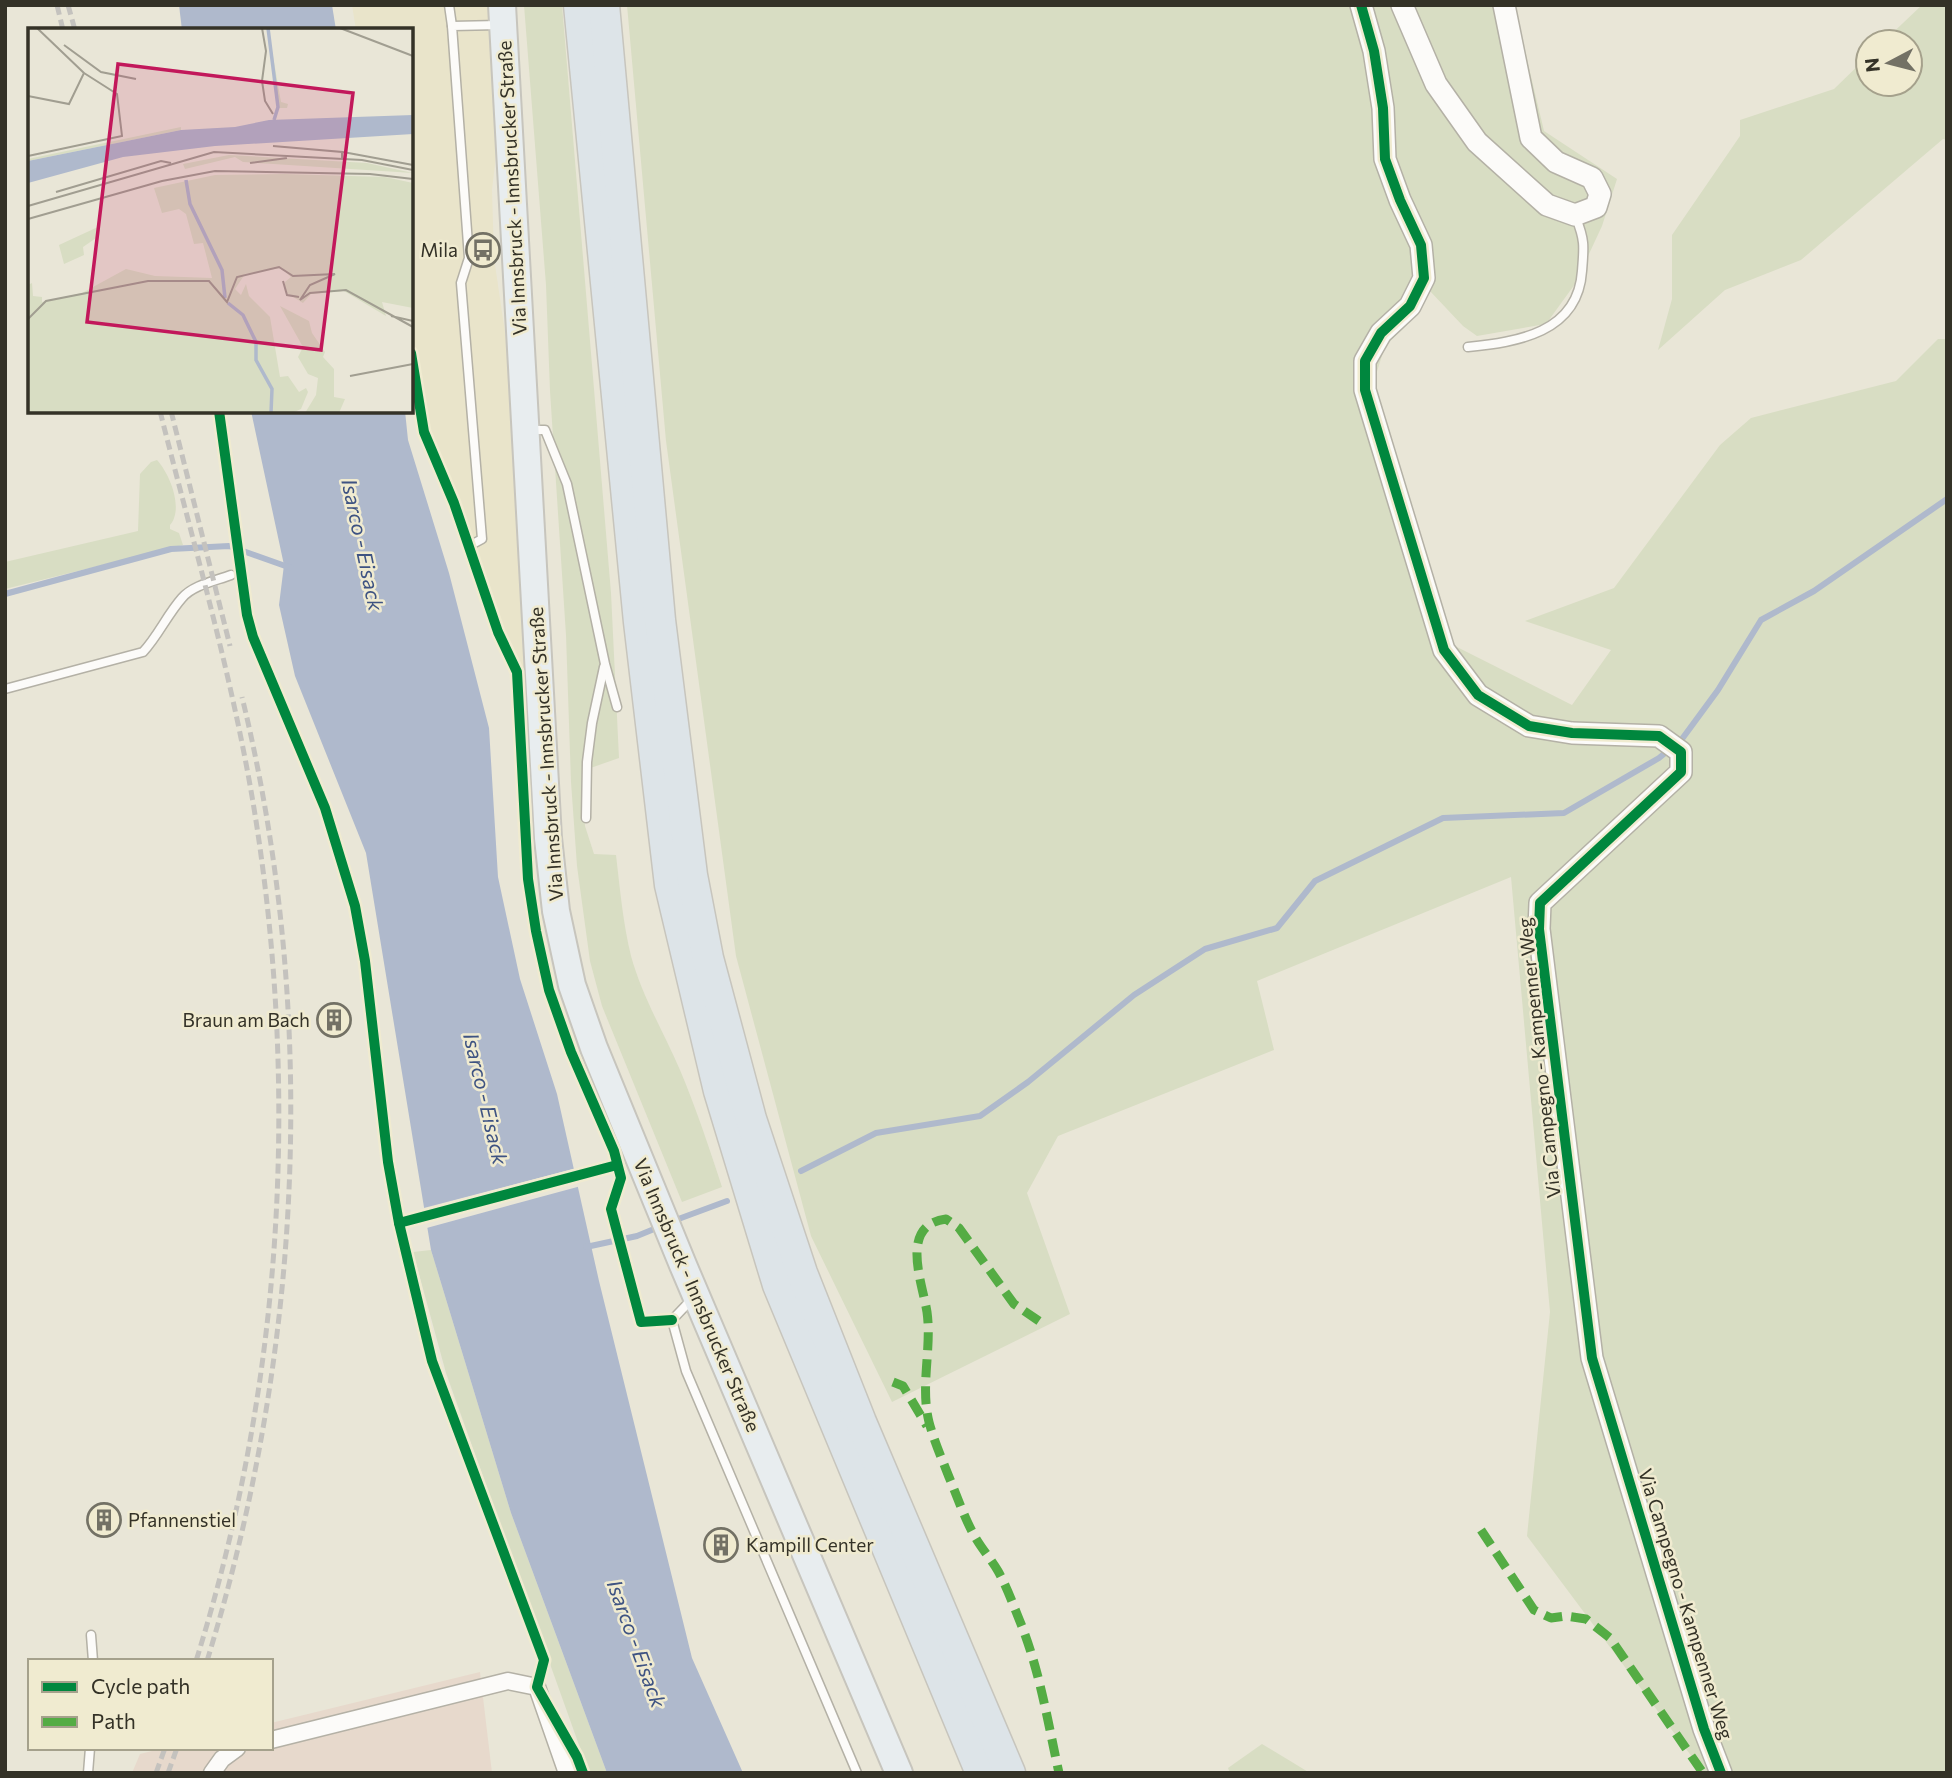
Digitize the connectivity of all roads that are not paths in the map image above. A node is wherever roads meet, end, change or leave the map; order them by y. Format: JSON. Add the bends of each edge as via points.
{"nodes":[{"id":1,"x":449,"y":5,"type":"edge"},
{"id":2,"x":579,"y":5,"type":"edge"},
{"id":3,"x":604,"y":5,"type":"edge"},
{"id":4,"x":1361,"y":5,"type":"edge"},
{"id":5,"x":1402,"y":5,"type":"edge"},
{"id":6,"x":1504,"y":5,"type":"edge"},
{"id":7,"x":502,"y":15,"type":"edge"},
{"id":8,"x":452,"y":26,"type":"junction"},
{"id":9,"x":1575,"y":215,"type":"junction"},
{"id":10,"x":1468,"y":347,"type":"dead end"},
{"id":11,"x":527,"y":430,"type":"junction"},
{"id":12,"x":469,"y":546,"type":"dead end"},
{"id":13,"x":231,"y":575,"type":"dead end"},
{"id":14,"x":605,"y":664,"type":"junction"},
{"id":15,"x":5,"y":689,"type":"edge"},
{"id":16,"x":617,"y":707,"type":"dead end"},
{"id":17,"x":586,"y":818,"type":"dead end"},
{"id":18,"x":696,"y":1295,"type":"junction"},
{"id":19,"x":91,"y":1635,"type":"dead end"},
{"id":20,"x":93,"y":1659,"type":"edge"},
{"id":21,"x":273,"y":1740,"type":"edge"},
{"id":22,"x":90,"y":1750,"type":"edge"},
{"id":23,"x":234,"y":1750,"type":"edge"},
{"id":24,"x":88,"y":1773,"type":"edge"},
{"id":25,"x":212,"y":1773,"type":"edge"},
{"id":26,"x":567,"y":1773,"type":"edge"},
{"id":27,"x":857,"y":1773,"type":"edge"},
{"id":28,"x":899,"y":1773,"type":"edge"},
{"id":29,"x":981,"y":1773,"type":"edge"},
{"id":30,"x":1010,"y":1773,"type":"edge"},
{"id":31,"x":1721,"y":1773,"type":"edge"}],
"edges":[{"from":1,"to":8,"type":"lane"},
{"from":2,"to":29,"type":"highway","via":[[639,622],[670,885],[719,1091],[778,1285]]},
{"from":3,"to":30,"type":"highway","via":[[660,620],[691,876],[708,958],[751,1119],[802,1273]]},
{"from":4,"to":31,"type":"street","name":"Via Campegno - Kampenner Weg","via":[[1383,108],[1385,159],[1421,245],[1424,278],[1409,306],[1381,332],[1365,361],[1365,390],[1444,650],[1478,695],[1529,726],[1572,733],[1659,736],[1681,752],[1681,772],[1540,903],[1539,929],[1592,1358]]},
{"from":5,"to":9,"type":"street","via":[[1436,84],[1477,142],[1547,205]]},
{"from":6,"to":9,"type":"street","via":[[1531,138],[1556,162],[1592,178],[1600,194],[1596,207]]},
{"from":7,"to":8,"type":"lane"},
{"from":7,"to":11,"type":"main road","name":"Via Innsbruck - Innsbrucker Straße"},
{"from":8,"to":12,"type":"lane","via":[[469,258],[461,283],[482,539]]},
{"from":9,"to":10,"type":"lane","via":[[1585,239],[1582,279],[1571,307],[1549,328],[1513,342]]},
{"from":11,"to":14,"type":"lane","via":[[545,430],[567,484]]},
{"from":11,"to":18,"type":"main road","name":"Via Innsbruck - Innsbrucker Straße","via":[[548,838],[556,911],[572,985],[594,1048]]},
{"from":13,"to":15,"type":"lane","via":[[182,598],[143,652]]},
{"from":14,"to":16,"type":"lane"},
{"from":14,"to":17,"type":"lane","via":[[587,762]]},
{"from":18,"to":27,"type":"lane","via":[[673,1320],[686,1371]]},
{"from":18,"to":28,"type":"main road","name":"Via Innsbruck - Innsbrucker Straße"},
{"from":19,"to":20,"type":"lane"},
{"from":21,"to":26,"type":"street","via":[[508,1681],[537,1687]]},
{"from":22,"to":24,"type":"lane"},
{"from":23,"to":25,"type":"street"}]}
